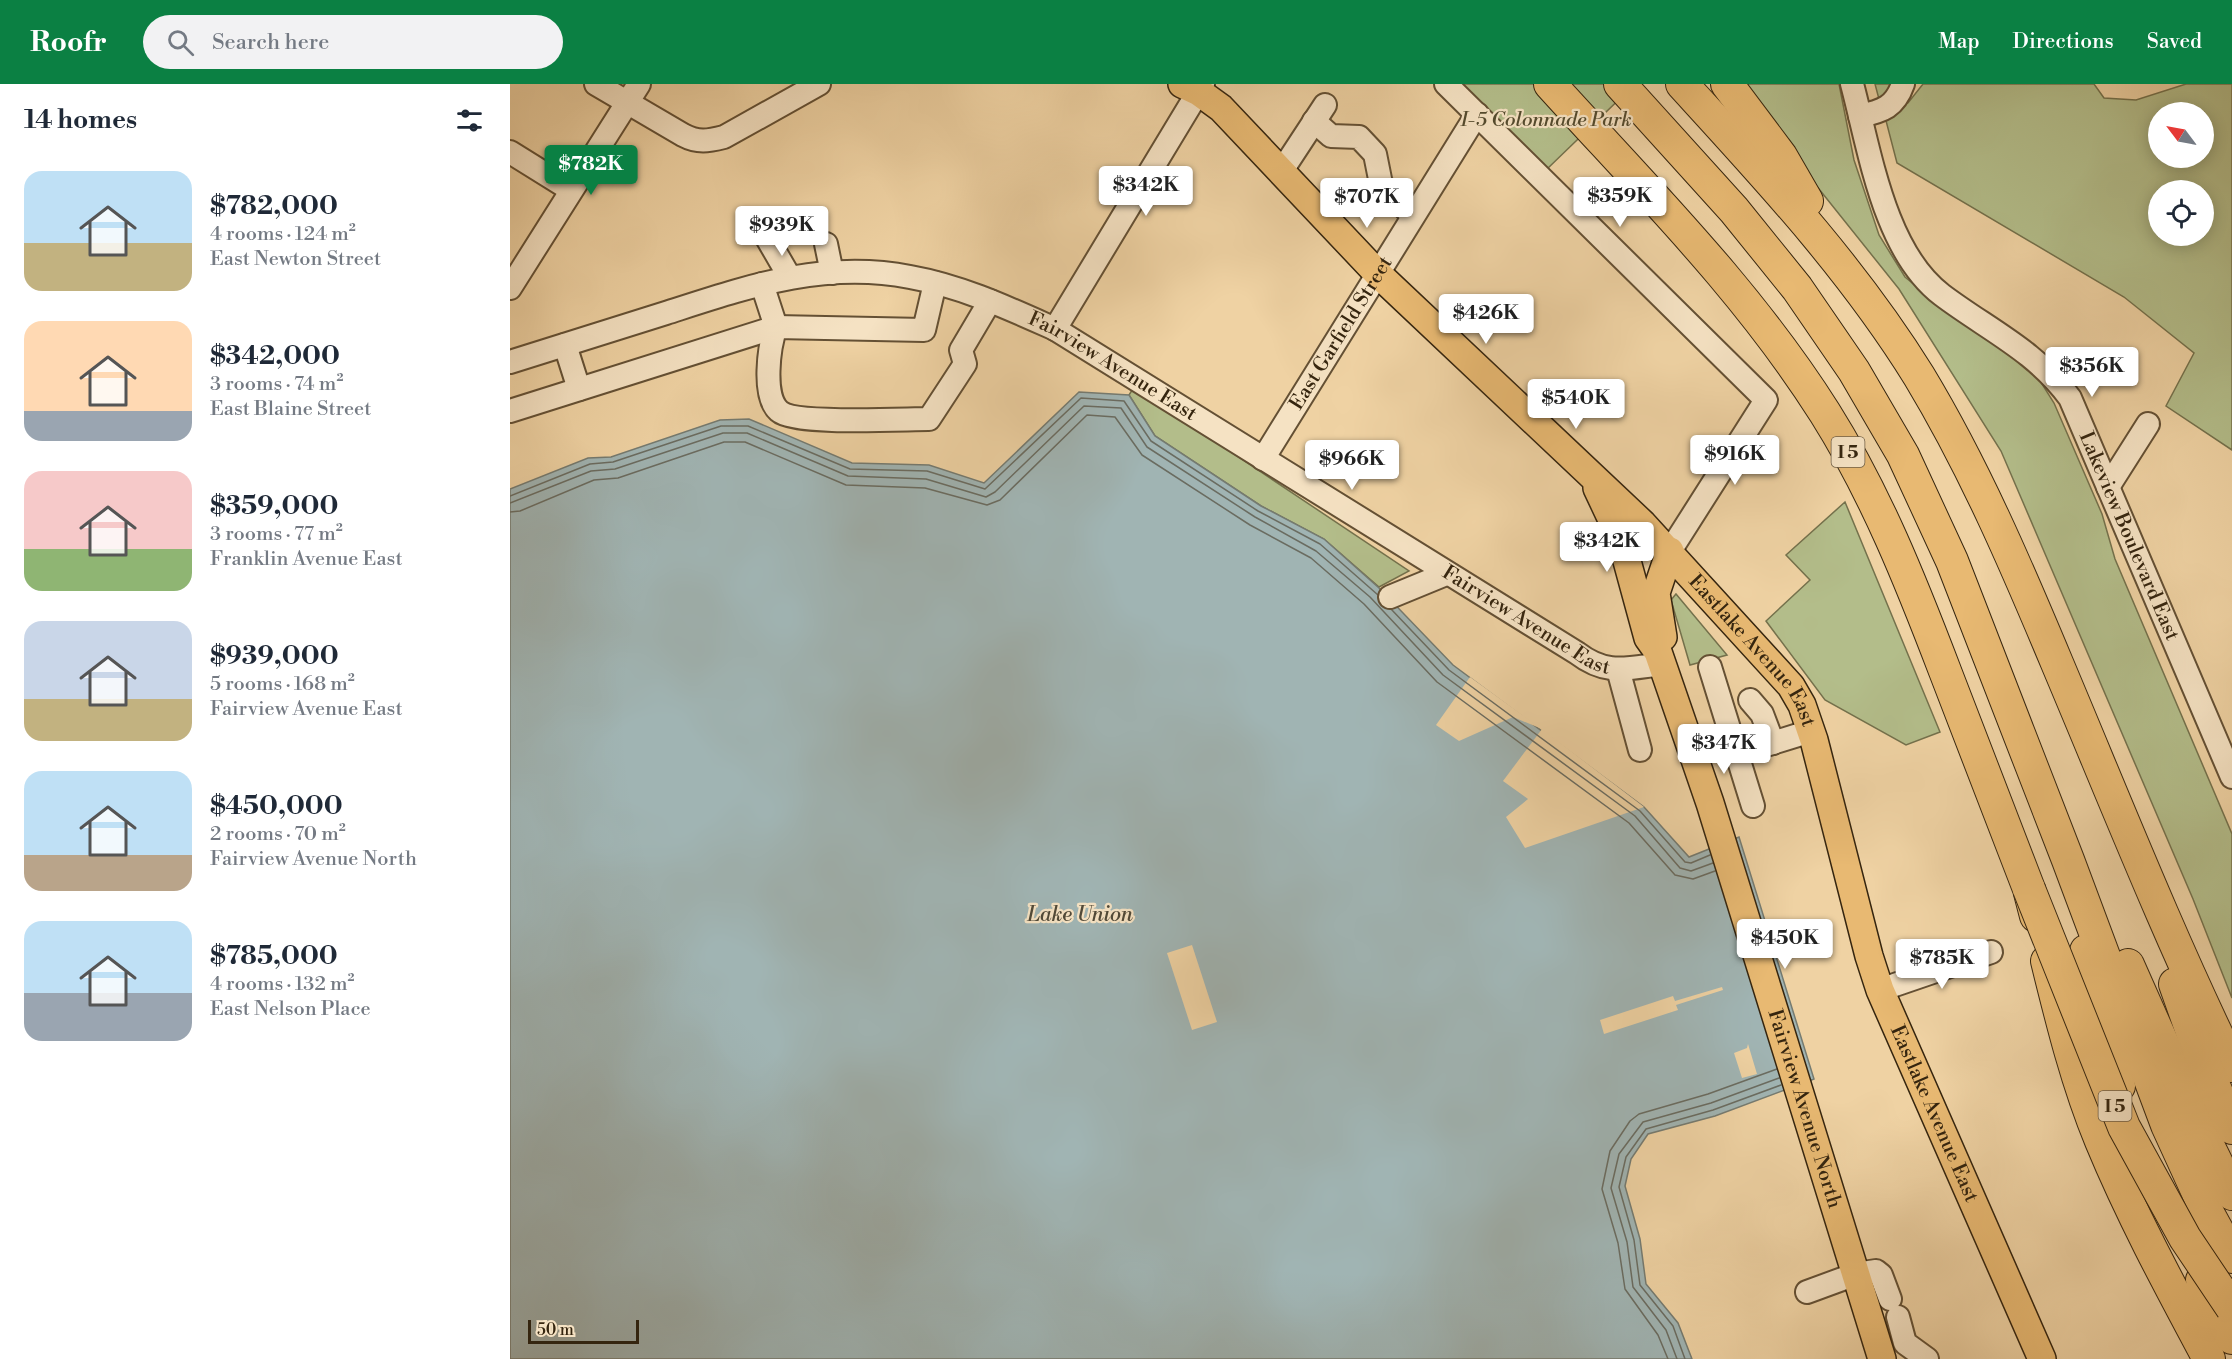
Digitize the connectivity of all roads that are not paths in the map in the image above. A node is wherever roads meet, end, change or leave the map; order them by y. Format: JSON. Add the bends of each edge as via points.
{"nodes":[{"id":1,"x":596,"y":84,"type":"edge"},
{"id":2,"x":639,"y":84,"type":"edge"},
{"id":3,"x":819,"y":84,"type":"edge"},
{"id":4,"x":1446,"y":84,"type":"edge"},
{"id":5,"x":1550,"y":84,"type":"edge"},
{"id":6,"x":1620,"y":84,"type":"edge"},
{"id":7,"x":1682,"y":84,"type":"edge"},
{"id":8,"x":1727,"y":84,"type":"edge"},
{"id":9,"x":1852,"y":84,"type":"edge"},
{"id":10,"x":1903,"y":84,"type":"edge"},
{"id":11,"x":1194,"y":86,"type":"edge"},
{"id":12,"x":627,"y":103,"type":"junction"},
{"id":13,"x":1477,"y":114,"type":"junction"},
{"id":14,"x":1860,"y":116,"type":"junction"},
{"id":15,"x":510,"y":152,"type":"edge"},
{"id":16,"x":1281,"y":172,"type":"junction"},
{"id":17,"x":571,"y":190,"type":"junction"},
{"id":18,"x":1413,"y":216,"type":"junction"},
{"id":19,"x":767,"y":238,"type":"dead end"},
{"id":20,"x":826,"y":244,"type":"dead end"},
{"id":21,"x":832,"y":273,"type":"junction"},
{"id":22,"x":1377,"y":273,"type":"junction"},
{"id":23,"x":1849,"y":275,"type":"junction"},
{"id":24,"x":789,"y":276,"type":"junction"},
{"id":25,"x":512,"y":280,"type":"edge"},
{"id":26,"x":935,"y":283,"type":"junction"},
{"id":27,"x":762,"y":284,"type":"junction"},
{"id":28,"x":990,"y":301,"type":"junction"},
{"id":29,"x":776,"y":327,"type":"junction"},
{"id":30,"x":1055,"y":329,"type":"junction"},
{"id":31,"x":565,"y":345,"type":"junction"},
{"id":32,"x":510,"y":362,"type":"edge"},
{"id":33,"x":579,"y":389,"type":"junction"},
{"id":34,"x":510,"y":411,"type":"edge"},
{"id":35,"x":2148,"y":424,"type":"dead end"},
{"id":36,"x":1263,"y":459,"type":"junction"},
{"id":37,"x":1588,"y":472,"type":"junction"},
{"id":38,"x":2108,"y":487,"type":"junction"},
{"id":39,"x":1670,"y":551,"type":"junction"},
{"id":40,"x":1446,"y":574,"type":"junction"},
{"id":41,"x":1963,"y":588,"type":"junction"},
{"id":42,"x":1390,"y":597,"type":"dead end"},
{"id":43,"x":1660,"y":658,"type":"junction"},
{"id":44,"x":1710,"y":668,"type":"dead end"},
{"id":45,"x":1618,"y":669,"type":"junction"},
{"id":46,"x":1750,"y":700,"type":"dead end"},
{"id":47,"x":1811,"y":731,"type":"junction"},
{"id":48,"x":1773,"y":743,"type":"junction"},
{"id":49,"x":1640,"y":750,"type":"dead end"},
{"id":50,"x":1737,"y":754,"type":"junction"},
{"id":51,"x":2232,"y":777,"type":"edge"},
{"id":52,"x":1753,"y":806,"type":"dead end"},
{"id":53,"x":2135,"y":848,"type":"junction"},
{"id":54,"x":2068,"y":860,"type":"junction"},
{"id":55,"x":2029,"y":889,"type":"junction"},
{"id":56,"x":1991,"y":952,"type":"dead end"},
{"id":57,"x":1880,"y":990,"type":"junction"},
{"id":58,"x":2232,"y":1066,"type":"edge"},
{"id":59,"x":2232,"y":1128,"type":"edge"},
{"id":60,"x":2232,"y":1194,"type":"edge"},
{"id":61,"x":2232,"y":1257,"type":"edge"},
{"id":62,"x":1856,"y":1274,"type":"junction"},
{"id":63,"x":1807,"y":1292,"type":"dead end"},
{"id":64,"x":2232,"y":1308,"type":"edge"},
{"id":65,"x":2232,"y":1338,"type":"edge"},
{"id":66,"x":1908,"y":1341,"type":"junction"},
{"id":67,"x":1881,"y":1355,"type":"edge"},
{"id":68,"x":1927,"y":1359,"type":"edge"},
{"id":69,"x":2042,"y":1359,"type":"edge"},
{"id":70,"x":2209,"y":1359,"type":"edge"}],
"edges":[{"from":1,"to":12,"type":"street"},
{"from":2,"to":12,"type":"street"},
{"from":3,"to":12,"type":"street","via":[[724,137],[707,142],[693,141]]},
{"from":4,"to":13,"type":"street"},
{"from":5,"to":55,"type":"highway","number":"I 5","via":[[1744,300],[1832,424],[1897,550]]},
{"from":6,"to":41,"type":"highway","via":[[1777,261],[1836,342],[1889,429],[1929,507]]},
{"from":7,"to":23,"type":"highway","via":[[1788,200]]},
{"from":8,"to":23,"type":"highway","via":[[1781,156]]},
{"from":9,"to":14,"type":"street","name":"Lakeview Boulevard East"},
{"from":10,"to":14,"type":"street","via":[[1892,106]]},
{"from":11,"to":16,"type":"main road","name":"Eastlake Avenue East","via":[[1221,108]]},
{"from":11,"to":30,"type":"street"},
{"from":12,"to":17,"type":"street"},
{"from":13,"to":18,"type":"street","name":"East Garfield Street"},
{"from":13,"to":39,"type":"street","via":[[1766,400]]},
{"from":14,"to":38,"type":"street","name":"Lakeview Boulevard East","via":[[1883,204],[1910,258],[1941,294],[2018,345],[2056,378],[2070,398]]},
{"from":15,"to":17,"type":"street"},
{"from":16,"to":18,"type":"street","via":[[1319,113],[1331,136],[1359,137],[1375,154],[1381,184]]},
{"from":16,"to":22,"type":"main road","name":"Eastlake Avenue East"},
{"from":17,"to":25,"type":"street"},
{"from":18,"to":22,"type":"street","name":"East Garfield Street"},
{"from":19,"to":24,"type":"street"},
{"from":20,"to":21,"type":"street"},
{"from":21,"to":24,"type":"street","name":"Fairview Avenue East"},
{"from":21,"to":26,"type":"street","name":"Fairview Avenue East","via":[[867,272]]},
{"from":22,"to":36,"type":"street","name":"East Garfield Street"},
{"from":22,"to":37,"type":"main road","name":"Eastlake Avenue East"},
{"from":23,"to":53,"type":"highway","via":[[1943,417],[2000,529]]},
{"from":24,"to":27,"type":"street","name":"Fairview Avenue East"},
{"from":26,"to":28,"type":"street","name":"Fairview Avenue East"},
{"from":26,"to":29,"type":"street","via":[[924,330]]},
{"from":27,"to":29,"type":"street"},
{"from":27,"to":31,"type":"street","name":"Fairview Avenue East"},
{"from":28,"to":29,"type":"street","via":[[961,350],[965,364],[929,419],[800,419],[784,415],[773,404],[768,364]]},
{"from":28,"to":30,"type":"street","name":"Fairview Avenue East"},
{"from":29,"to":33,"type":"street"},
{"from":30,"to":36,"type":"street","name":"Fairview Avenue East"},
{"from":31,"to":32,"type":"street","name":"Fairview Avenue East"},
{"from":31,"to":33,"type":"street"},
{"from":33,"to":34,"type":"street"},
{"from":35,"to":38,"type":"street"},
{"from":36,"to":40,"type":"street","name":"Fairview Avenue East"},
{"from":37,"to":39,"type":"main road","name":"Eastlake Avenue East"},
{"from":37,"to":43,"type":"main road","name":"Fairview Avenue North","via":[[1621,539],[1648,638]]},
{"from":38,"to":51,"type":"street","name":"Lakeview Boulevard East"},
{"from":39,"to":43,"type":"main road","name":"Fairview Avenue North","via":[[1656,593],[1665,632]]},
{"from":39,"to":47,"type":"main road","name":"Eastlake Avenue East","via":[[1791,686]]},
{"from":40,"to":42,"type":"street"},
{"from":40,"to":45,"type":"street","name":"Fairview Avenue East","via":[[1594,666]]},
{"from":41,"to":54,"type":"highway"},
{"from":41,"to":60,"type":"highway","via":[[2178,1080]]},
{"from":43,"to":45,"type":"street","name":"Fairview Avenue East"},
{"from":43,"to":62,"type":"main road","name":"Fairview Avenue North","via":[[1710,803]]},
{"from":44,"to":50,"type":"street"},
{"from":45,"to":49,"type":"street"},
{"from":46,"to":48,"type":"street","via":[[1762,714]]},
{"from":47,"to":48,"type":"street"},
{"from":47,"to":57,"type":"main road","name":"Eastlake Avenue East"},
{"from":48,"to":50,"type":"street"},
{"from":50,"to":52,"type":"street"},
{"from":53,"to":58,"type":"highway"},
{"from":53,"to":59,"type":"highway","via":[[2181,1003]]},
{"from":54,"to":61,"type":"highway","via":[[2167,1125]]},
{"from":54,"to":65,"type":"highway","via":[[2096,1002],[2128,1116],[2170,1213]]},
{"from":55,"to":64,"type":"highway","number":"I 5","bridge":true,"via":[[2124,1126],[2169,1210]]},
{"from":55,"to":70,"type":"highway","bridge":true,"via":[[2087,1103],[2115,1175]]},
{"from":56,"to":57,"type":"street"},
{"from":57,"to":69,"type":"main road","name":"Eastlake Avenue East"},
{"from":62,"to":63,"type":"street"},
{"from":62,"to":66,"type":"street","via":[[1876,1271],[1881,1275]]},
{"from":62,"to":67,"type":"main road","name":"Fairview Avenue North"},
{"from":66,"to":67,"type":"street"},
{"from":66,"to":68,"type":"street"}]}
